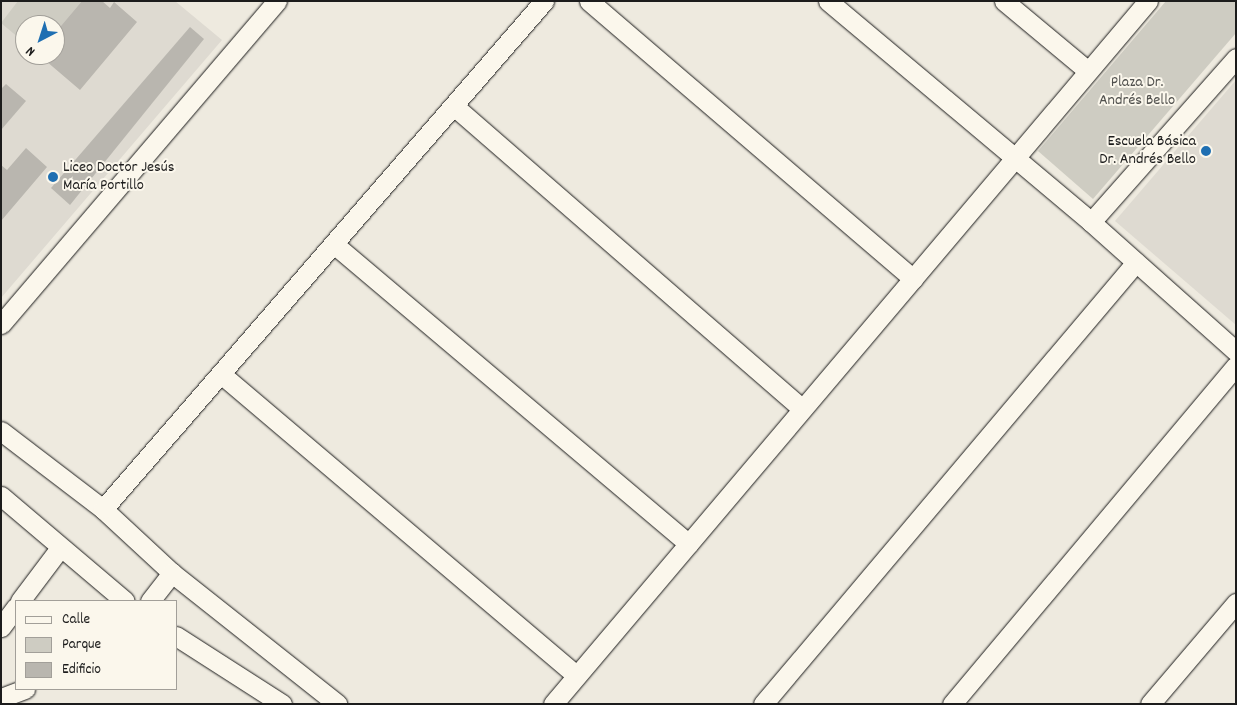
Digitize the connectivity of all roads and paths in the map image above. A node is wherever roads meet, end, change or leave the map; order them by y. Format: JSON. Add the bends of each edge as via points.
{"nodes":[{"id":1,"x":276,"y":1,"type":"edge"},
{"id":2,"x":544,"y":1,"type":"edge"},
{"id":3,"x":589,"y":1,"type":"edge"},
{"id":4,"x":828,"y":1,"type":"edge"},
{"id":5,"x":1004,"y":1,"type":"edge"},
{"id":6,"x":1148,"y":1,"type":"edge"},
{"id":7,"x":1236,"y":58,"type":"edge"},
{"id":8,"x":1088,"y":72,"type":"junction"},
{"id":9,"x":455,"y":107,"type":"junction"},
{"id":10,"x":1016,"y":159,"type":"junction"},
{"id":11,"x":1091,"y":222,"type":"junction"},
{"id":12,"x":335,"y":245,"type":"junction"},
{"id":13,"x":1136,"y":262,"type":"junction"},
{"id":14,"x":913,"y":279,"type":"junction"},
{"id":15,"x":1,"y":324,"type":"edge"},
{"id":16,"x":1236,"y":351,"type":"edge"},
{"id":17,"x":1236,"y":366,"type":"edge"},
{"id":18,"x":221,"y":374,"type":"junction"},
{"id":19,"x":802,"y":409,"type":"junction"},
{"id":20,"x":1,"y":431,"type":"edge"},
{"id":21,"x":1,"y":496,"type":"edge"},
{"id":22,"x":103,"y":509,"type":"junction"},
{"id":23,"x":689,"y":544,"type":"junction"},
{"id":24,"x":60,"y":548,"type":"junction"},
{"id":25,"x":172,"y":573,"type":"junction"},
{"id":26,"x":21,"y":600,"type":"edge"},
{"id":27,"x":124,"y":600,"type":"edge"},
{"id":28,"x":151,"y":600,"type":"edge"},
{"id":29,"x":1236,"y":603,"type":"edge"},
{"id":30,"x":15,"y":608,"type":"edge"},
{"id":31,"x":1,"y":627,"type":"edge"},
{"id":32,"x":178,"y":637,"type":"edge"},
{"id":33,"x":576,"y":675,"type":"junction"},
{"id":34,"x":22,"y":690,"type":"edge"},
{"id":35,"x":1,"y":698,"type":"edge"},
{"id":36,"x":282,"y":704,"type":"edge"},
{"id":37,"x":337,"y":704,"type":"edge"},
{"id":38,"x":553,"y":704,"type":"edge"},
{"id":39,"x":763,"y":704,"type":"edge"},
{"id":40,"x":952,"y":704,"type":"edge"},
{"id":41,"x":1150,"y":704,"type":"edge"}],
"edges":[{"from":1,"to":15,"type":"street"},
{"from":2,"to":9,"type":"street"},
{"from":3,"to":14,"type":"street"},
{"from":4,"to":10,"type":"street"},
{"from":5,"to":8,"type":"street"},
{"from":6,"to":8,"type":"street"},
{"from":7,"to":11,"type":"street"},
{"from":8,"to":10,"type":"street"},
{"from":9,"to":12,"type":"street"},
{"from":9,"to":19,"type":"street"},
{"from":10,"to":11,"type":"street"},
{"from":10,"to":14,"type":"street"},
{"from":11,"to":13,"type":"street"},
{"from":12,"to":18,"type":"street"},
{"from":12,"to":23,"type":"street"},
{"from":13,"to":16,"type":"street"},
{"from":13,"to":39,"type":"street"},
{"from":14,"to":19,"type":"street"},
{"from":17,"to":40,"type":"street"},
{"from":18,"to":22,"type":"street"},
{"from":18,"to":33,"type":"street"},
{"from":19,"to":23,"type":"street"},
{"from":20,"to":22,"type":"street"},
{"from":21,"to":24,"type":"street"},
{"from":22,"to":25,"type":"street"},
{"from":23,"to":33,"type":"street"},
{"from":24,"to":26,"type":"street"},
{"from":24,"to":27,"type":"street"},
{"from":25,"to":28,"type":"street"},
{"from":25,"to":37,"type":"street"},
{"from":29,"to":41,"type":"street"},
{"from":30,"to":31,"type":"street"},
{"from":32,"to":36,"type":"street"},
{"from":33,"to":38,"type":"street"},
{"from":34,"to":35,"type":"street"}]}
